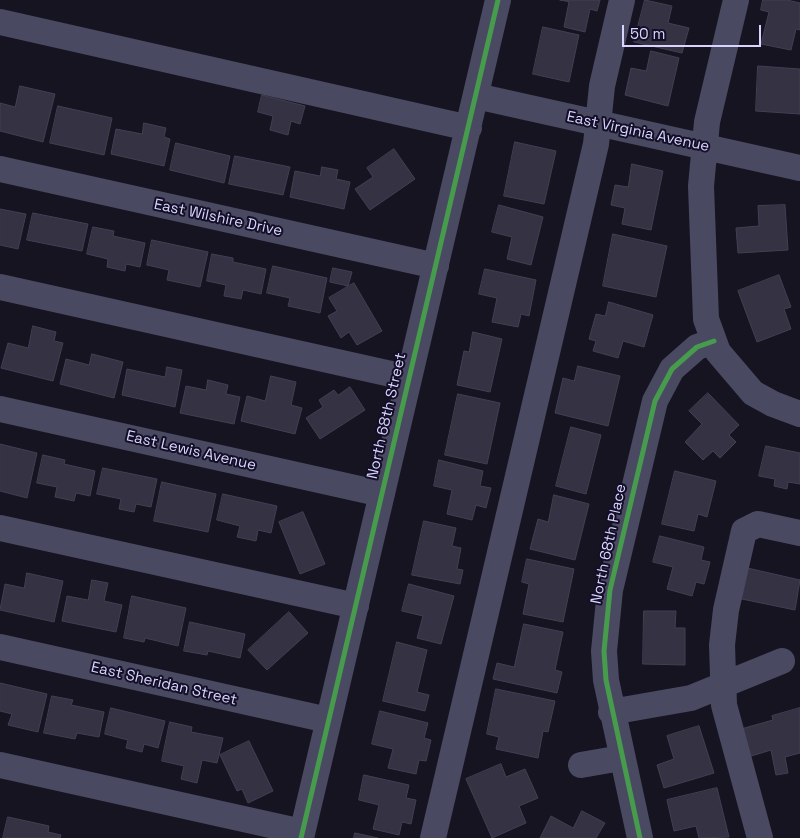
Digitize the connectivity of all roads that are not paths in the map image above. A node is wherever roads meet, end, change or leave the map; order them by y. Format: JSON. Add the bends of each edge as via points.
{"nodes":[{"id":1,"x":498,"y":0,"type":"edge"},
{"id":2,"x":622,"y":0,"type":"edge"},
{"id":3,"x":736,"y":0,"type":"edge"},
{"id":4,"x":0,"y":22,"type":"edge"},
{"id":5,"x":476,"y":96,"type":"junction"},
{"id":6,"x":599,"y":124,"type":"junction"},
{"id":7,"x":469,"y":128,"type":"junction"},
{"id":8,"x":704,"y":147,"type":"junction"},
{"id":9,"x":800,"y":168,"type":"edge"},
{"id":10,"x":0,"y":170,"type":"edge"},
{"id":11,"x":436,"y":266,"type":"junction"},
{"id":12,"x":0,"y":287,"type":"edge"},
{"id":13,"x":714,"y":341,"type":"junction"},
{"id":14,"x":409,"y":378,"type":"junction"},
{"id":15,"x":0,"y":409,"type":"edge"},
{"id":16,"x":800,"y":414,"type":"edge"},
{"id":17,"x":382,"y":494,"type":"junction"},
{"id":18,"x":0,"y":528,"type":"edge"},
{"id":19,"x":800,"y":533,"type":"edge"},
{"id":20,"x":356,"y":606,"type":"junction"},
{"id":21,"x":0,"y":647,"type":"edge"},
{"id":22,"x":782,"y":661,"type":"dead end"},
{"id":23,"x":724,"y":686,"type":"junction"},
{"id":24,"x":611,"y":712,"type":"junction"},
{"id":25,"x":328,"y":720,"type":"junction"},
{"id":26,"x":621,"y":758,"type":"junction"},
{"id":27,"x":0,"y":765,"type":"edge"},
{"id":28,"x":581,"y":766,"type":"dead end"},
{"id":29,"x":301,"y":835,"type":"edge"},
{"id":30,"x":433,"y":838,"type":"edge"},
{"id":31,"x":640,"y":838,"type":"edge"},
{"id":32,"x":760,"y":838,"type":"edge"}],
"edges":[{"from":1,"to":5,"type":"street","name":"North 68th Street"},
{"from":2,"to":6,"type":"street","via":[[602,86]]},
{"from":3,"to":8,"type":"street"},
{"from":4,"to":7,"type":"street"},
{"from":5,"to":6,"type":"street","name":"East Virginia Avenue"},
{"from":5,"to":7,"type":"street","name":"North 68th Street"},
{"from":6,"to":8,"type":"street","name":"East Virginia Avenue"},
{"from":6,"to":30,"type":"street"},
{"from":7,"to":11,"type":"street","name":"North 68th Street"},
{"from":8,"to":9,"type":"street","name":"East Virginia Avenue"},
{"from":8,"to":13,"type":"street","via":[[701,186],[704,296],[706,319]]},
{"from":10,"to":11,"type":"street","name":"East Wilshire Drive"},
{"from":11,"to":14,"type":"street","name":"North 68th Street"},
{"from":12,"to":14,"type":"street"},
{"from":13,"to":16,"type":"street","via":[[729,367],[753,392]]},
{"from":13,"to":24,"type":"street","name":"North 68th Place","via":[[697,348],[672,369],[649,419],[610,590],[604,651]]},
{"from":14,"to":17,"type":"street","name":"North 68th Street"},
{"from":15,"to":17,"type":"street","name":"East Lewis Avenue"},
{"from":17,"to":20,"type":"street","name":"North 68th Street"},
{"from":18,"to":20,"type":"street"},
{"from":19,"to":23,"type":"street","via":[[758,524],[744,531],[726,610],[722,645]]},
{"from":20,"to":25,"type":"street","name":"North 68th Street"},
{"from":21,"to":25,"type":"street","name":"East Sheridan Street"},
{"from":22,"to":23,"type":"street"},
{"from":23,"to":24,"type":"street","via":[[691,698]]},
{"from":23,"to":32,"type":"street","via":[[724,706]]},
{"from":24,"to":26,"type":"street","name":"North 68th Place"},
{"from":25,"to":29,"type":"street","name":"North 68th Street"},
{"from":26,"to":28,"type":"street"},
{"from":26,"to":31,"type":"street","name":"North 68th Place"},
{"from":27,"to":29,"type":"street"}]}
